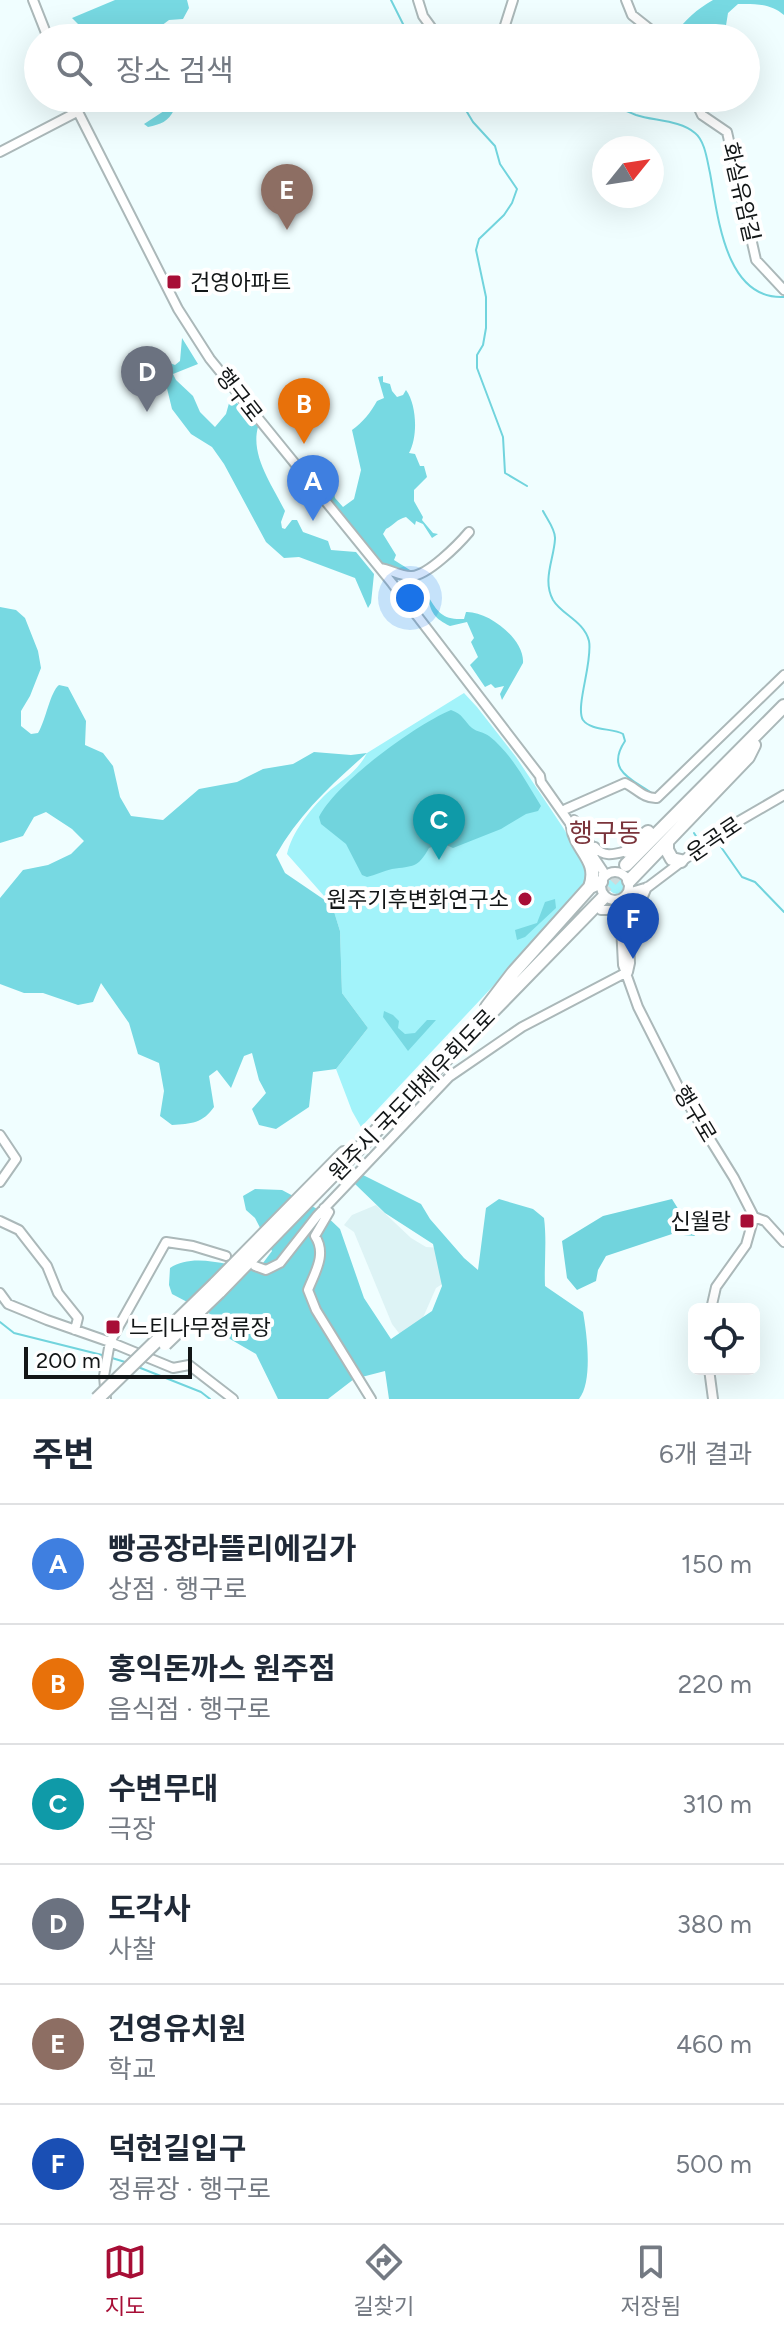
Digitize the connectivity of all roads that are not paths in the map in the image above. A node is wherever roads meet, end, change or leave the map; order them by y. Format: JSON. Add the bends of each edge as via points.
{"nodes":[{"id":1,"x":33,"y":0,"type":"edge"},
{"id":2,"x":418,"y":0,"type":"edge"},
{"id":3,"x":513,"y":0,"type":"edge"},
{"id":4,"x":626,"y":0,"type":"edge"},
{"id":5,"x":42,"y":24,"type":"edge"},
{"id":6,"x":429,"y":24,"type":"edge"},
{"id":7,"x":505,"y":24,"type":"edge"},
{"id":8,"x":643,"y":24,"type":"edge"},
{"id":9,"x":77,"y":112,"type":"joint"},
{"id":10,"x":701,"y":112,"type":"edge"},
{"id":11,"x":0,"y":152,"type":"edge"},
{"id":12,"x":784,"y":290,"type":"edge"},
{"id":13,"x":469,"y":532,"type":"dead end"},
{"id":14,"x":379,"y":568,"type":"junction"},
{"id":15,"x":784,"y":675,"type":"edge"},
{"id":16,"x":784,"y":706,"type":"edge"},
{"id":17,"x":784,"y":717,"type":"edge"},
{"id":18,"x":752,"y":742,"type":"junction"},
{"id":19,"x":540,"y":776,"type":"junction"},
{"id":20,"x":784,"y":795,"type":"edge"},
{"id":21,"x":566,"y":809,"type":"junction"},
{"id":22,"x":575,"y":826,"type":"junction"},
{"id":23,"x":667,"y":842,"type":"junction"},
{"id":24,"x":627,"y":851,"type":"junction"},
{"id":25,"x":681,"y":861,"type":"junction"},
{"id":26,"x":625,"y":879,"type":"junction"},
{"id":27,"x":648,"y":887,"type":"junction"},
{"id":28,"x":603,"y":894,"type":"junction"},
{"id":29,"x":620,"y":916,"type":"junction"},
{"id":30,"x":628,"y":934,"type":"junction"},
{"id":31,"x":627,"y":972,"type":"junction"},
{"id":32,"x":0,"y":1135,"type":"edge"},
{"id":33,"x":0,"y":1182,"type":"edge"},
{"id":34,"x":324,"y":1208,"type":"junction"},
{"id":35,"x":754,"y":1217,"type":"junction"},
{"id":36,"x":0,"y":1221,"type":"edge"},
{"id":37,"x":784,"y":1242,"type":"edge"},
{"id":38,"x":226,"y":1256,"type":"dead end"},
{"id":39,"x":255,"y":1266,"type":"dead end"},
{"id":40,"x":217,"y":1288,"type":"junction"},
{"id":41,"x":0,"y":1293,"type":"edge"},
{"id":42,"x":712,"y":1303,"type":"edge"},
{"id":43,"x":75,"y":1330,"type":"junction"},
{"id":44,"x":110,"y":1345,"type":"junction"},
{"id":45,"x":710,"y":1375,"type":"edge"},
{"id":46,"x":97,"y":1399,"type":"edge"},
{"id":47,"x":107,"y":1399,"type":"edge"},
{"id":48,"x":233,"y":1399,"type":"edge"},
{"id":49,"x":371,"y":1399,"type":"edge"},
{"id":50,"x":713,"y":1399,"type":"edge"}],
"edges":[{"from":1,"to":5,"type":"street"},
{"from":2,"to":6,"type":"street"},
{"from":3,"to":7,"type":"street"},
{"from":4,"to":8,"type":"street"},
{"from":9,"to":11,"type":"street"},
{"from":9,"to":14,"type":"street","name":"행구로","via":[[178,309],[210,359]]},
{"from":10,"to":12,"type":"street","name":"화실유암길","via":[[727,132],[756,260]]},
{"from":13,"to":14,"type":"street","via":[[425,572],[403,576]]},
{"from":14,"to":19,"type":"street","name":"행구로"},
{"from":15,"to":21,"type":"street","via":[[657,798],[625,783]]},
{"from":16,"to":18,"type":"highway"},
{"from":17,"to":18,"type":"highway"},
{"from":18,"to":23,"type":"highway","via":[[748,757]]},
{"from":18,"to":24,"type":"highway","via":[[737,746]]},
{"from":18,"to":26,"type":"highway"},
{"from":19,"to":21,"type":"street","name":"행구로"},
{"from":19,"to":22,"type":"street","name":"행구로"},
{"from":20,"to":25,"type":"street","name":"운곡로"},
{"from":21,"to":22,"type":"street","name":"행구로"},
{"from":22,"to":24,"type":"street","via":[[599,852]]},
{"from":22,"to":26,"type":"street","name":"행구로","via":[[605,867]]},
{"from":22,"to":28,"type":"highway"},
{"from":23,"to":25,"type":"highway","via":[[672,859]]},
{"from":23,"to":26,"type":"highway"},
{"from":24,"to":26,"type":"street","via":[[618,863]]},
{"from":25,"to":27,"type":"street","name":"운곡로"},
{"from":26,"to":27,"type":"street"},
{"from":26,"to":28,"type":"street"},
{"from":26,"to":28,"type":"street"},
{"from":26,"to":30,"type":"street"},
{"from":27,"to":30,"type":"street"},
{"from":28,"to":29,"type":"street"},
{"from":28,"to":29,"type":"street","via":[[620,906]]},
{"from":28,"to":40,"type":"highway","name":"원주시 국도대체우회도로"},
{"from":29,"to":31,"type":"street"},
{"from":30,"to":31,"type":"street"},
{"from":31,"to":34,"type":"street","via":[[522,1027],[449,1077]]},
{"from":31,"to":35,"type":"street","name":"행구로","via":[[638,1007],[682,1094]]},
{"from":32,"to":33,"type":"street","via":[[16,1159]]},
{"from":34,"to":39,"type":"street","via":[[280,1263],[266,1270]]},
{"from":34,"to":49,"type":"street","via":[[329,1212],[315,1236],[321,1255],[308,1290]]},
{"from":35,"to":37,"type":"street","name":"행구로"},
{"from":35,"to":42,"type":"street","via":[[746,1245],[716,1287]]},
{"from":36,"to":43,"type":"street","via":[[19,1230],[47,1266],[58,1293],[78,1318]]},
{"from":38,"to":44,"type":"street","via":[[166,1242]]},
{"from":40,"to":46,"type":"highway","bridge":true},
{"from":40,"to":47,"type":"highway","bridge":true},
{"from":41,"to":43,"type":"street","via":[[8,1304]]},
{"from":43,"to":44,"type":"street"},
{"from":44,"to":47,"type":"street"},
{"from":44,"to":48,"type":"street","via":[[173,1368],[189,1365]]},
{"from":45,"to":50,"type":"street"}]}
